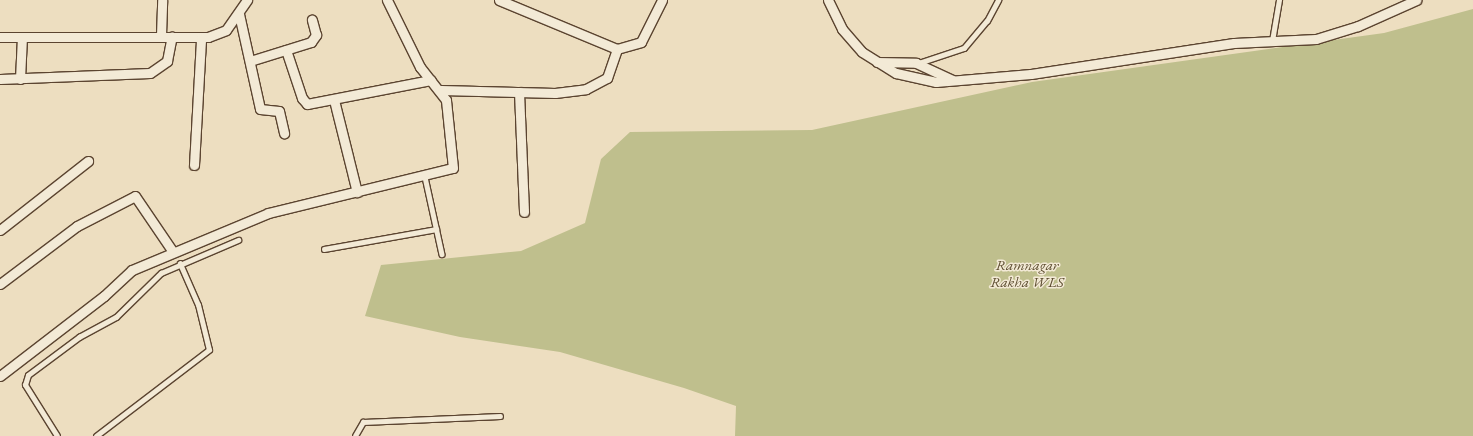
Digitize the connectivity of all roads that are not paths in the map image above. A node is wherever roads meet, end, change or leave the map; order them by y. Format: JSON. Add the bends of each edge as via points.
{"nodes":[{"id":1,"x":162,"y":0,"type":"edge"},
{"id":2,"x":247,"y":0,"type":"edge"},
{"id":3,"x":387,"y":0,"type":"edge"},
{"id":4,"x":499,"y":0,"type":"edge"},
{"id":5,"x":662,"y":0,"type":"edge"},
{"id":6,"x":828,"y":0,"type":"edge"},
{"id":7,"x":998,"y":0,"type":"edge"},
{"id":8,"x":1279,"y":0,"type":"edge"},
{"id":9,"x":1416,"y":0,"type":"edge"},
{"id":10,"x":239,"y":14,"type":"junction"},
{"id":11,"x":312,"y":20,"type":"dead end"},
{"id":12,"x":161,"y":34,"type":"junction"},
{"id":13,"x":172,"y":36,"type":"junction"},
{"id":14,"x":0,"y":37,"type":"edge"},
{"id":15,"x":22,"y":37,"type":"junction"},
{"id":16,"x":202,"y":38,"type":"junction"},
{"id":17,"x":1272,"y":41,"type":"junction"},
{"id":18,"x":617,"y":48,"type":"junction"},
{"id":19,"x":286,"y":50,"type":"junction"},
{"id":20,"x":250,"y":61,"type":"junction"},
{"id":21,"x":876,"y":62,"type":"junction"},
{"id":22,"x":916,"y":64,"type":"junction"},
{"id":23,"x":0,"y":79,"type":"edge"},
{"id":24,"x":20,"y":79,"type":"junction"},
{"id":25,"x":431,"y":80,"type":"junction"},
{"id":26,"x":952,"y":80,"type":"junction"},
{"id":27,"x":441,"y":90,"type":"junction"},
{"id":28,"x":519,"y":92,"type":"junction"},
{"id":29,"x":334,"y":100,"type":"junction"},
{"id":30,"x":284,"y":133,"type":"dead end"},
{"id":31,"x":88,"y":160,"type":"dead end"},
{"id":32,"x":194,"y":165,"type":"dead end"},
{"id":33,"x":426,"y":177,"type":"junction"},
{"id":34,"x":358,"y":192,"type":"junction"},
{"id":35,"x":524,"y":212,"type":"dead end"},
{"id":36,"x":436,"y":229,"type":"junction"},
{"id":37,"x":0,"y":230,"type":"edge"},
{"id":38,"x":238,"y":240,"type":"dead end"},
{"id":39,"x":324,"y":249,"type":"dead end"},
{"id":40,"x":173,"y":252,"type":"junction"},
{"id":41,"x":442,"y":254,"type":"dead end"},
{"id":42,"x":180,"y":264,"type":"junction"},
{"id":43,"x":0,"y":284,"type":"edge"},
{"id":44,"x":0,"y":376,"type":"edge"},
{"id":45,"x":500,"y":416,"type":"dead end"},
{"id":46,"x":57,"y":436,"type":"edge"},
{"id":47,"x":96,"y":436,"type":"edge"},
{"id":48,"x":355,"y":436,"type":"edge"}],
"edges":[{"from":1,"to":12,"type":"street"},
{"from":2,"to":10,"type":"street"},
{"from":3,"to":25,"type":"street","via":[[416,60]]},
{"from":4,"to":18,"type":"street"},
{"from":5,"to":18,"type":"street","via":[[641,42]]},
{"from":6,"to":21,"type":"street","via":[[848,38]]},
{"from":7,"to":22,"type":"lane","via":[[987,21],[964,48],[947,56]]},
{"from":8,"to":17,"type":"lane"},
{"from":9,"to":17,"type":"street","via":[[1331,36]]},
{"from":10,"to":16,"type":"street","via":[[226,30]]},
{"from":10,"to":20,"type":"street"},
{"from":11,"to":19,"type":"street","via":[[316,35],[314,39]]},
{"from":12,"to":13,"type":"street"},
{"from":12,"to":15,"type":"street"},
{"from":13,"to":16,"type":"street"},
{"from":13,"to":24,"type":"street","via":[[167,61],[150,73]]},
{"from":14,"to":15,"type":"street"},
{"from":15,"to":24,"type":"street"},
{"from":16,"to":32,"type":"street"},
{"from":17,"to":26,"type":"street","via":[[1169,52],[1031,74]]},
{"from":18,"to":28,"type":"street","via":[[610,72],[597,86],[570,92]]},
{"from":19,"to":20,"type":"street"},
{"from":19,"to":29,"type":"street","via":[[304,102],[312,104]]},
{"from":20,"to":30,"type":"street","via":[[260,109],[279,111]]},
{"from":21,"to":22,"type":"street"},
{"from":21,"to":26,"type":"street","via":[[922,80]]},
{"from":22,"to":26,"type":"street"},
{"from":23,"to":24,"type":"street"},
{"from":25,"to":27,"type":"street"},
{"from":25,"to":29,"type":"street"},
{"from":27,"to":28,"type":"street"},
{"from":27,"to":33,"type":"street","via":[[446,100],[454,164],[448,172]]},
{"from":28,"to":35,"type":"street"},
{"from":29,"to":34,"type":"street"},
{"from":31,"to":37,"type":"street"},
{"from":33,"to":34,"type":"street"},
{"from":33,"to":36,"type":"lane"},
{"from":34,"to":40,"type":"street","via":[[268,213]]},
{"from":36,"to":39,"type":"lane"},
{"from":36,"to":41,"type":"lane"},
{"from":38,"to":42,"type":"lane"},
{"from":40,"to":43,"type":"street","via":[[135,196],[77,226]]},
{"from":40,"to":44,"type":"street","via":[[126,273],[104,296]]},
{"from":42,"to":46,"type":"lane","via":[[153,278],[116,317],[69,344],[24,379]]},
{"from":42,"to":47,"type":"lane","via":[[198,305],[209,350]]},
{"from":45,"to":48,"type":"lane","via":[[363,422]]}]}
